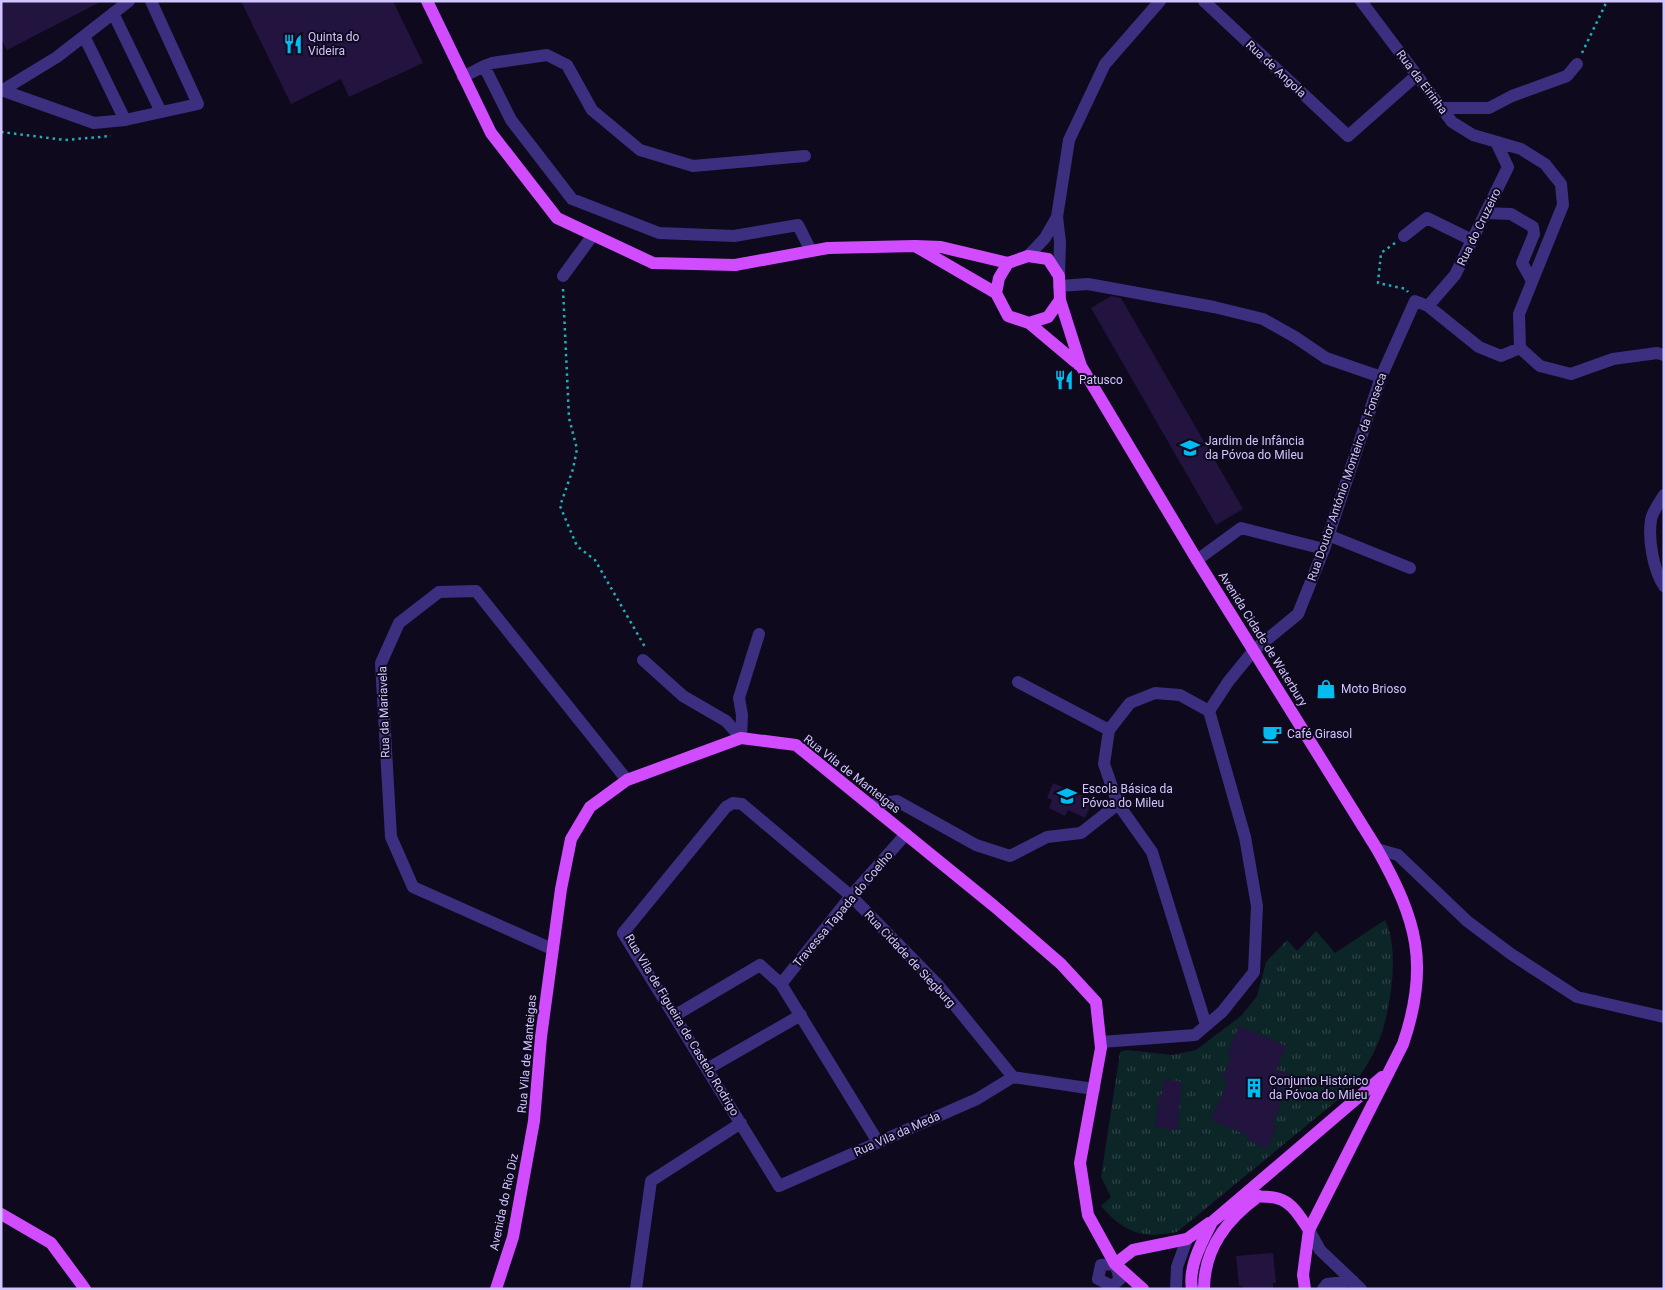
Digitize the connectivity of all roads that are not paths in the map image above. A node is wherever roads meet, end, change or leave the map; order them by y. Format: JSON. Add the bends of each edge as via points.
{"nodes":[{"id":1,"x":129,"y":1,"type":"edge"},
{"id":2,"x":151,"y":1,"type":"edge"},
{"id":3,"x":426,"y":1,"type":"edge"},
{"id":4,"x":1160,"y":1,"type":"edge"},
{"id":5,"x":1204,"y":1,"type":"edge"},
{"id":6,"x":1361,"y":1,"type":"edge"},
{"id":7,"x":113,"y":14,"type":"junction"},
{"id":8,"x":84,"y":36,"type":"junction"},
{"id":9,"x":1577,"y":64,"type":"road end"},
{"id":10,"x":484,"y":66,"type":"junction"},
{"id":11,"x":1417,"y":75,"type":"junction"},
{"id":12,"x":463,"y":77,"type":"junction"},
{"id":13,"x":2,"y":90,"type":"edge"},
{"id":14,"x":1442,"y":108,"type":"junction"},
{"id":15,"x":161,"y":112,"type":"junction"},
{"id":16,"x":124,"y":120,"type":"junction"},
{"id":17,"x":1496,"y":142,"type":"junction"},
{"id":18,"x":805,"y":156,"type":"dead end"},
{"id":19,"x":1485,"y":213,"type":"junction"},
{"id":20,"x":1058,"y":217,"type":"junction"},
{"id":21,"x":594,"y":236,"type":"junction"},
{"id":22,"x":1404,"y":236,"type":"road end"},
{"id":23,"x":1472,"y":240,"type":"junction"},
{"id":24,"x":915,"y":246,"type":"junction"},
{"id":25,"x":811,"y":251,"type":"junction"},
{"id":26,"x":1028,"y":256,"type":"junction"},
{"id":27,"x":1008,"y":263,"type":"junction"},
{"id":28,"x":563,"y":276,"type":"road end"},
{"id":29,"x":1059,"y":281,"type":"junction"},
{"id":30,"x":1532,"y":281,"type":"junction"},
{"id":31,"x":996,"y":293,"type":"junction"},
{"id":32,"x":1060,"y":300,"type":"junction"},
{"id":33,"x":1428,"y":306,"type":"junction"},
{"id":34,"x":1030,"y":323,"type":"junction"},
{"id":35,"x":1520,"y":348,"type":"junction"},
{"id":36,"x":1664,"y":356,"type":"edge"},
{"id":37,"x":1081,"y":366,"type":"junction"},
{"id":38,"x":1381,"y":377,"type":"junction"},
{"id":39,"x":1664,"y":495,"type":"edge"},
{"id":40,"x":1328,"y":535,"type":"junction"},
{"id":41,"x":1658,"y":547,"type":"edge"},
{"id":42,"x":1324,"y":548,"type":"junction"},
{"id":43,"x":1197,"y":560,"type":"junction"},
{"id":44,"x":1410,"y":568,"type":"dead end"},
{"id":45,"x":1664,"y":586,"type":"edge"},
{"id":46,"x":759,"y":634,"type":"dead end"},
{"id":47,"x":1254,"y":650,"type":"junction"},
{"id":48,"x":645,"y":654,"type":"road end"},
{"id":49,"x":1018,"y":682,"type":"dead end"},
{"id":50,"x":1209,"y":711,"type":"junction"},
{"id":51,"x":1109,"y":730,"type":"junction"},
{"id":52,"x":741,"y":738,"type":"junction"},
{"id":53,"x":627,"y":780,"type":"junction"},
{"id":54,"x":733,"y":803,"type":"joint"},
{"id":55,"x":1118,"y":804,"type":"junction"},
{"id":56,"x":870,"y":805,"type":"junction"},
{"id":57,"x":906,"y":834,"type":"junction"},
{"id":58,"x":1377,"y":849,"type":"junction"},
{"id":59,"x":851,"y":896,"type":"junction"},
{"id":60,"x":552,"y":949,"type":"junction"},
{"id":61,"x":781,"y":984,"type":"junction"},
{"id":62,"x":800,"y":1015,"type":"junction"},
{"id":63,"x":674,"y":1016,"type":"junction"},
{"id":64,"x":1664,"y":1017,"type":"edge"},
{"id":65,"x":1206,"y":1024,"type":"junction"},
{"id":66,"x":1101,"y":1042,"type":"junction"},
{"id":67,"x":707,"y":1069,"type":"junction"},
{"id":68,"x":1386,"y":1074,"type":"junction"},
{"id":69,"x":1013,"y":1077,"type":"junction"},
{"id":70,"x":1094,"y":1089,"type":"junction"},
{"id":71,"x":534,"y":1121,"type":"joint"},
{"id":72,"x":740,"y":1124,"type":"junction"},
{"id":73,"x":878,"y":1142,"type":"junction"},
{"id":74,"x":779,"y":1186,"type":"joint"},
{"id":75,"x":1259,"y":1196,"type":"junction"},
{"id":76,"x":1238,"y":1198,"type":"junction"},
{"id":77,"x":1,"y":1214,"type":"edge"},
{"id":78,"x":1212,"y":1222,"type":"junction"},
{"id":79,"x":1309,"y":1230,"type":"junction"},
{"id":80,"x":1187,"y":1239,"type":"junction"},
{"id":81,"x":1115,"y":1264,"type":"junction"},
{"id":82,"x":1095,"y":1284,"type":"edge"},
{"id":83,"x":1357,"y":1285,"type":"edge"},
{"id":84,"x":1111,"y":1288,"type":"edge"},
{"id":85,"x":85,"y":1289,"type":"edge"},
{"id":86,"x":496,"y":1289,"type":"edge"},
{"id":87,"x":636,"y":1289,"type":"edge"},
{"id":88,"x":1143,"y":1289,"type":"edge"},
{"id":89,"x":1176,"y":1289,"type":"edge"},
{"id":90,"x":1192,"y":1289,"type":"edge"},
{"id":91,"x":1204,"y":1289,"type":"edge"},
{"id":92,"x":1305,"y":1289,"type":"edge"},
{"id":93,"x":1323,"y":1289,"type":"edge"}],
"edges":[{"from":1,"to":7,"type":"street"},
{"from":2,"to":15,"type":"street","via":[[198,104]]},
{"from":3,"to":12,"type":"main road"},
{"from":4,"to":20,"type":"street","via":[[1105,64],[1069,140]]},
{"from":5,"to":11,"type":"street","name":"Rua de Angola","via":[[1348,136]]},
{"from":6,"to":11,"type":"street","name":"Rua da Eirinha"},
{"from":7,"to":8,"type":"street"},
{"from":7,"to":15,"type":"street"},
{"from":8,"to":13,"type":"street","via":[[57,57]]},
{"from":8,"to":16,"type":"street"},
{"from":9,"to":14,"type":"street","via":[[1567,76],[1489,108]]},
{"from":10,"to":12,"type":"street"},
{"from":10,"to":18,"type":"street","via":[[547,55],[567,65],[592,110],[640,150],[693,166]]},
{"from":10,"to":25,"type":"street","via":[[511,120],[572,199],[660,233],[734,236],[798,225]]},
{"from":11,"to":14,"type":"street","name":"Rua da Eirinha"},
{"from":12,"to":21,"type":"main road","via":[[491,133],[557,218]]},
{"from":13,"to":16,"type":"street","via":[[94,123]]},
{"from":14,"to":17,"type":"street","name":"Rua da Eirinha","via":[[1452,122],[1473,135]]},
{"from":15,"to":16,"type":"street"},
{"from":17,"to":19,"type":"street","name":"Rua do Cruzeiro","via":[[1508,167]]},
{"from":17,"to":30,"type":"street","name":"Rua da Eirinha","via":[[1521,149],[1545,164],[1561,184],[1563,205]]},
{"from":19,"to":23,"type":"street","name":"Rua do Cruzeiro"},
{"from":19,"to":30,"type":"street","via":[[1512,214],[1533,227],[1534,234],[1522,263]]},
{"from":20,"to":26,"type":"street"},
{"from":20,"to":29,"type":"street"},
{"from":21,"to":25,"type":"main road","via":[[653,264],[735,265]]},
{"from":21,"to":28,"type":"street"},
{"from":22,"to":23,"type":"street","via":[[1427,218]]},
{"from":23,"to":33,"type":"street","name":"Rua do Cruzeiro","via":[[1455,275]]},
{"from":24,"to":25,"type":"main road"},
{"from":24,"to":27,"type":"main road","via":[[941,247]]},
{"from":24,"to":31,"type":"main road"},
{"from":26,"to":27,"type":"main road"},
{"from":26,"to":29,"type":"main road","via":[[1048,259]]},
{"from":27,"to":31,"type":"main road","via":[[999,278]]},
{"from":29,"to":32,"type":"main road"},
{"from":29,"to":38,"type":"street","via":[[1214,307],[1263,319],[1326,358]]},
{"from":30,"to":35,"type":"street","name":"Rua da Eirinha","via":[[1519,314]]},
{"from":31,"to":34,"type":"main road","via":[[1008,316]]},
{"from":32,"to":34,"type":"main road","via":[[1048,317]]},
{"from":32,"to":37,"type":"main road"},
{"from":33,"to":35,"type":"street","via":[[1479,347],[1500,356]]},
{"from":33,"to":38,"type":"street","name":"Rua Doutor António Monteiro da Fonseca","via":[[1415,301]]},
{"from":34,"to":37,"type":"main road"},
{"from":35,"to":36,"type":"street","via":[[1540,366],[1571,374],[1613,359],[1657,353]]},
{"from":37,"to":43,"type":"main road","name":"Avenida Cidade de Waterbury"},
{"from":38,"to":40,"type":"street","name":"Rua Doutor António Monteiro da Fonseca"},
{"from":39,"to":41,"type":"street","via":[[1651,518]]},
{"from":40,"to":42,"type":"street","name":"Rua Doutor António Monteiro da Fonseca"},
{"from":40,"to":44,"type":"street"},
{"from":41,"to":45,"type":"street","via":[[1660,581]]},
{"from":42,"to":43,"type":"street","via":[[1241,528]]},
{"from":42,"to":47,"type":"street","name":"Rua Doutor António Monteiro da Fonseca","via":[[1298,614]]},
{"from":43,"to":47,"type":"main road","name":"Avenida Cidade de Waterbury"},
{"from":46,"to":52,"type":"street","via":[[739,698]]},
{"from":47,"to":50,"type":"street","name":"Rua Doutor António Monteiro da Fonseca"},
{"from":47,"to":58,"type":"main road","name":"Avenida Cidade de Waterbury"},
{"from":48,"to":52,"type":"street","via":[[683,696],[726,721]]},
{"from":49,"to":51,"type":"street"},
{"from":50,"to":51,"type":"street","via":[[1180,695],[1155,693],[1130,703]]},
{"from":50,"to":65,"type":"street","via":[[1245,837],[1257,906],[1254,972],[1222,1012]]},
{"from":51,"to":55,"type":"street","via":[[1104,764]]},
{"from":52,"to":53,"type":"main road","name":"Rua Vila de Manteigas"},
{"from":52,"to":56,"type":"main road","name":"Rua Vila de Manteigas","via":[[796,746]]},
{"from":53,"to":60,"type":"main road","name":"Rua Vila de Manteigas","via":[[590,807],[571,839]]},
{"from":53,"to":60,"type":"street","name":"Rua da Mariavela","via":[[476,591],[439,592],[399,623],[381,663],[391,837],[413,887]]},
{"from":54,"to":59,"type":"street","name":"Rua Cidade de Siegburg","via":[[742,804]]},
{"from":54,"to":63,"type":"street","name":"Rua Vila de Figueira de Castelo Rodrigo","via":[[726,807],[623,933]]},
{"from":55,"to":56,"type":"street","via":[[1081,833],[1047,836],[1010,856],[976,845],[897,801]]},
{"from":55,"to":65,"type":"street","via":[[1152,852]]},
{"from":56,"to":57,"type":"main road","name":"Rua Vila de Manteigas"},
{"from":57,"to":59,"type":"street","name":"Travessa Tapada do Coelho"},
{"from":57,"to":66,"type":"main road","name":"Rua Vila de Manteigas","via":[[1061,964],[1096,1002]]},
{"from":58,"to":64,"type":"street","via":[[1398,855],[1467,921],[1577,997]]},
{"from":58,"to":68,"type":"main road","name":"Avenida Cidade de Waterbury","via":[[1398,886],[1410,918],[1418,966],[1413,1015]]},
{"from":59,"to":61,"type":"street","name":"Travessa Tapada do Coelho"},
{"from":59,"to":69,"type":"street","name":"Rua Cidade de Siegburg","via":[[939,986]]},
{"from":60,"to":71,"type":"main road","name":"Rua Vila de Manteigas"},
{"from":61,"to":62,"type":"street"},
{"from":61,"to":63,"type":"street","via":[[760,966]]},
{"from":62,"to":67,"type":"street"},
{"from":62,"to":73,"type":"street"},
{"from":63,"to":67,"type":"street","name":"Rua Vila de Figueira de Castelo Rodrigo"},
{"from":65,"to":66,"type":"street","via":[[1194,1035]]},
{"from":66,"to":70,"type":"main road","name":"Rua Vila de Manteigas"},
{"from":67,"to":72,"type":"street","name":"Rua Vila de Figueira de Castelo Rodrigo"},
{"from":68,"to":76,"type":"main road"},
{"from":68,"to":79,"type":"main road","name":"Avenida Cidade de Waterbury"},
{"from":69,"to":70,"type":"street"},
{"from":69,"to":73,"type":"street","name":"Rua Vila da Meda","via":[[977,1099]]},
{"from":70,"to":81,"type":"main road","name":"Rua Vila de Manteigas","via":[[1080,1163],[1088,1215]]},
{"from":71,"to":86,"type":"main road","name":"Avenida do Rio Diz","via":[[513,1237]]},
{"from":72,"to":74,"type":"street","name":"Rua Vila de Figueira de Castelo Rodrigo"},
{"from":72,"to":87,"type":"street","via":[[650,1181]]},
{"from":73,"to":74,"type":"street","name":"Rua Vila da Meda"},
{"from":75,"to":76,"type":"main road"},
{"from":75,"to":79,"type":"main road","via":[[1275,1197],[1292,1204]]},
{"from":75,"to":91,"type":"main road","via":[[1240,1209],[1223,1229],[1210,1251],[1204,1272]]},
{"from":76,"to":78,"type":"main road"},
{"from":77,"to":85,"type":"main road","via":[[51,1243]]},
{"from":78,"to":80,"type":"main road"},
{"from":78,"to":90,"type":"main road","via":[[1197,1250],[1190,1282]]},
{"from":79,"to":83,"type":"street","via":[[1320,1250]]},
{"from":79,"to":92,"type":"main road","name":"Avenida Cidade de Waterbury","via":[[1303,1275]]},
{"from":80,"to":81,"type":"main road","via":[[1132,1250]]},
{"from":80,"to":89,"type":"street","via":[[1177,1268]]},
{"from":81,"to":82,"type":"street","via":[[1101,1265]]},
{"from":81,"to":84,"type":"street","via":[[1120,1279]]},
{"from":81,"to":88,"type":"main road","name":"Rua Vila de Manteigas"},
{"from":82,"to":84,"type":"street"},
{"from":83,"to":93,"type":"street","via":[[1327,1284]]}]}
